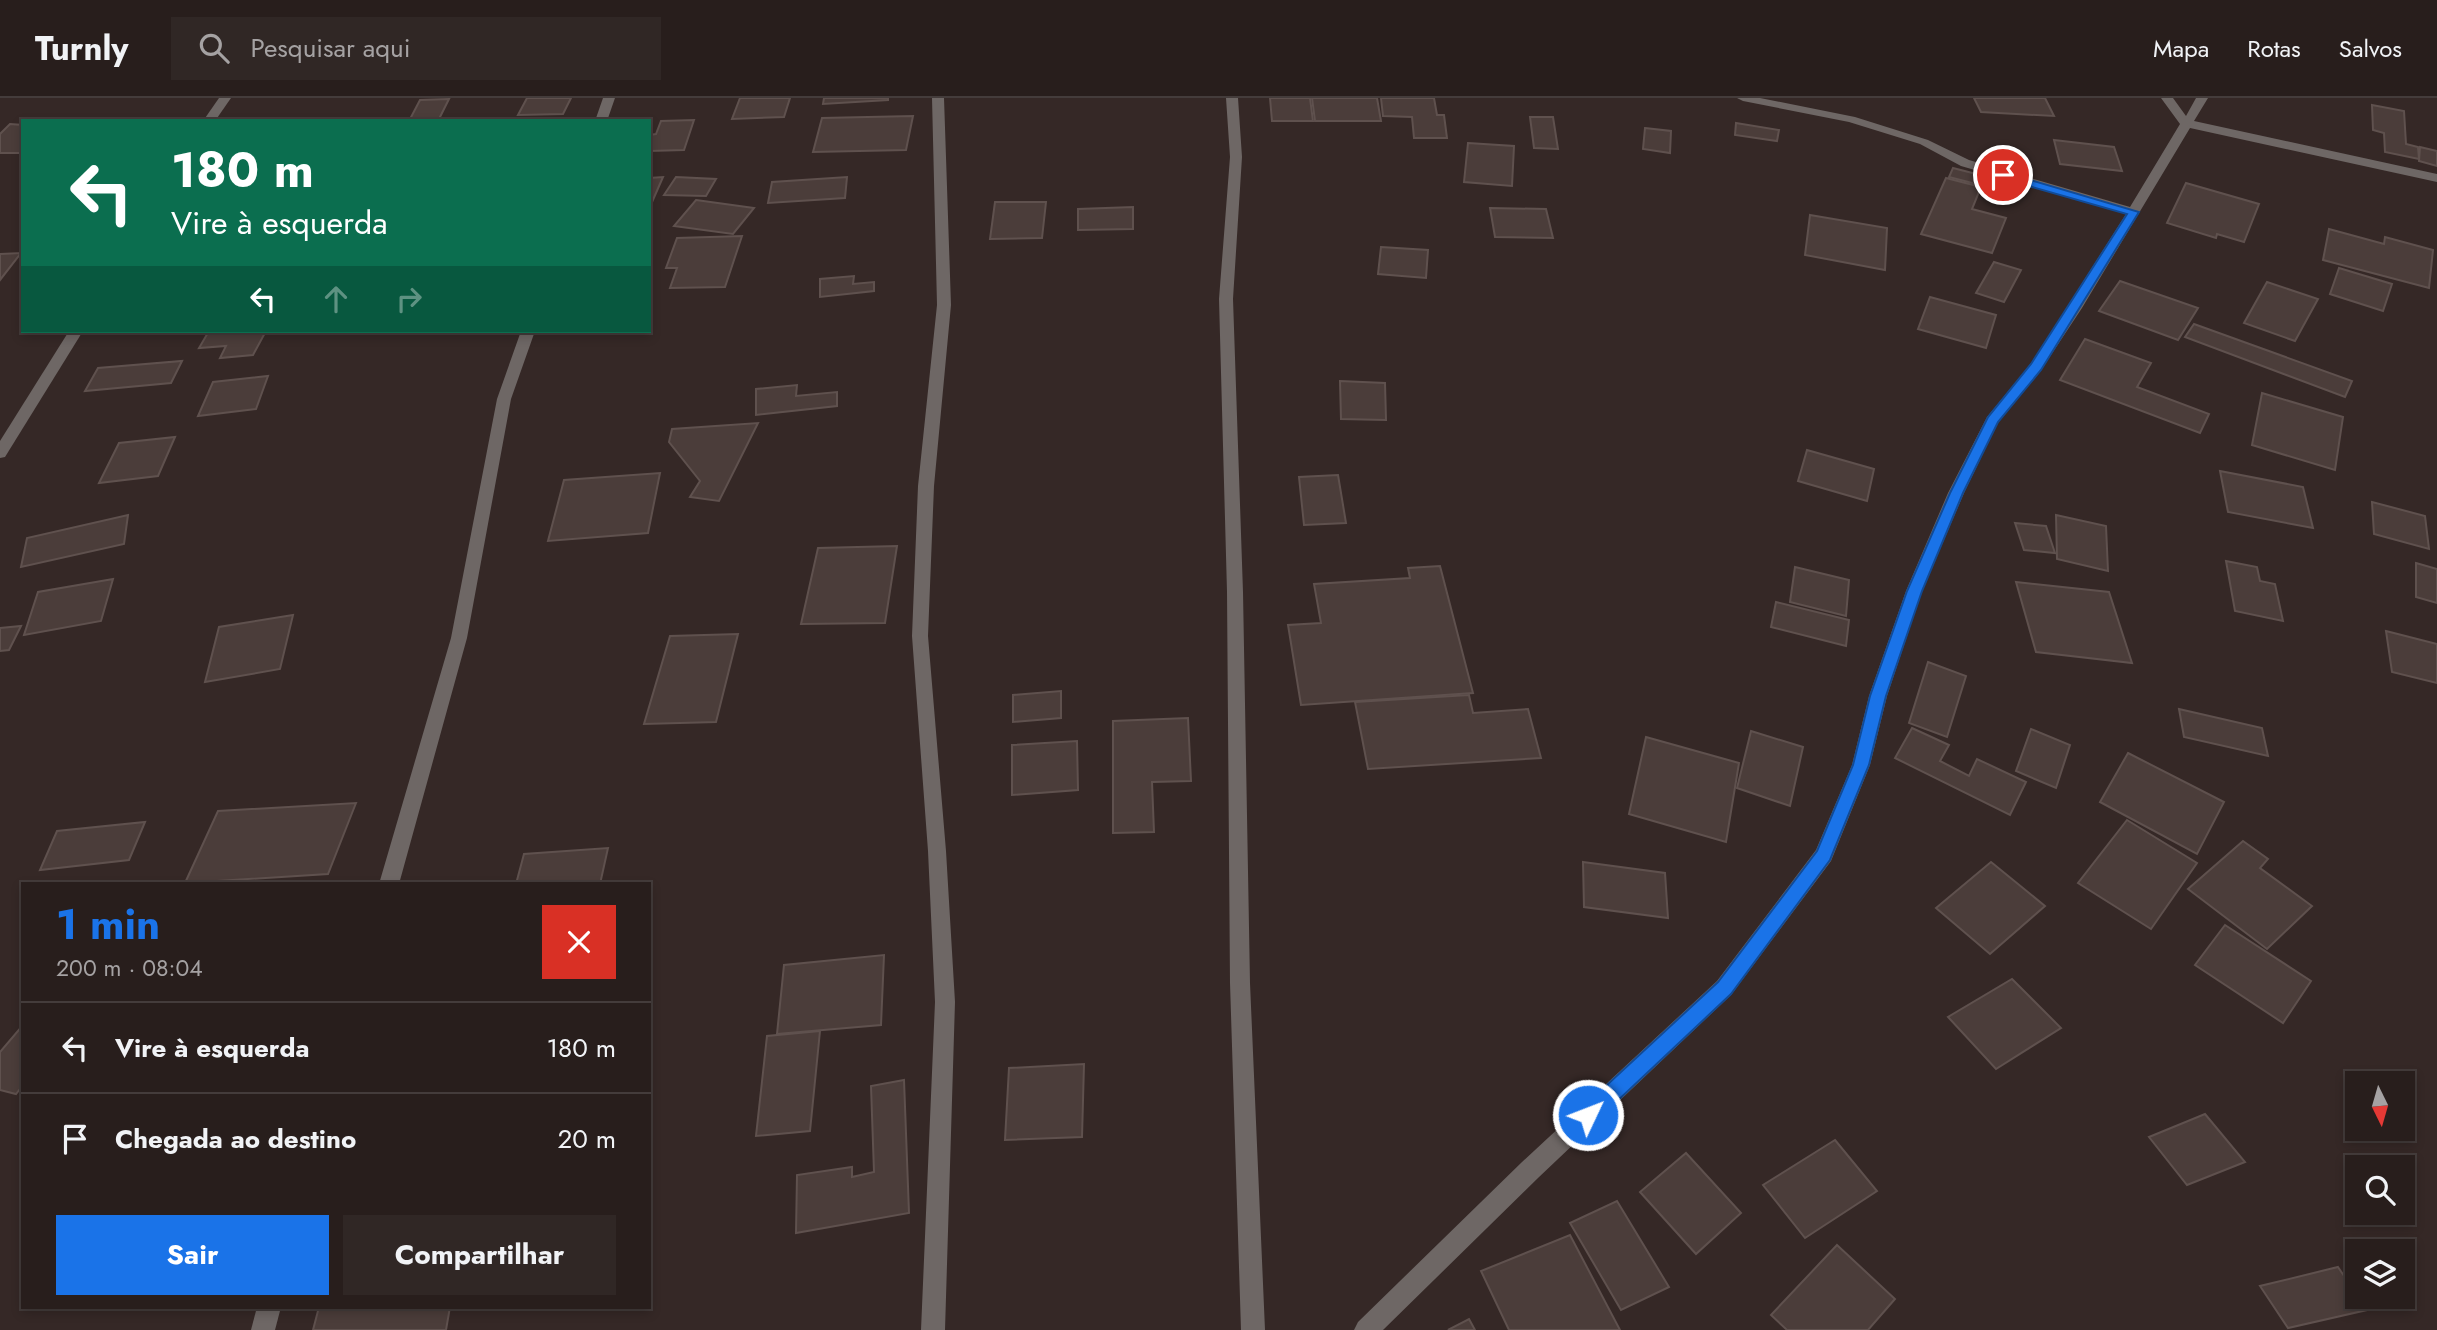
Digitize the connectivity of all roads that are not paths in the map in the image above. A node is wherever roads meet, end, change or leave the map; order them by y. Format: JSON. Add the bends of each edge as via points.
{"nodes":[{"id":1,"x":225,"y":98,"type":"edge"},
{"id":2,"x":609,"y":98,"type":"edge"},
{"id":3,"x":938,"y":98,"type":"edge"},
{"id":4,"x":1232,"y":98,"type":"edge"},
{"id":5,"x":1743,"y":98,"type":"edge"},
{"id":6,"x":2167,"y":98,"type":"edge"},
{"id":7,"x":2202,"y":98,"type":"edge"},
{"id":8,"x":210,"y":119,"type":"edge"},
{"id":9,"x":602,"y":119,"type":"edge"},
{"id":10,"x":2185,"y":123,"type":"junction"},
{"id":11,"x":2437,"y":178,"type":"edge"},
{"id":12,"x":2133,"y":212,"type":"junction"},
{"id":13,"x":75,"y":333,"type":"edge"},
{"id":14,"x":527,"y":333,"type":"edge"},
{"id":15,"x":0,"y":453,"type":"edge"},
{"id":16,"x":390,"y":882,"type":"edge"},
{"id":17,"x":269,"y":1309,"type":"edge"},
{"id":18,"x":263,"y":1330,"type":"edge"},
{"id":19,"x":933,"y":1330,"type":"edge"},
{"id":20,"x":1253,"y":1330,"type":"edge"},
{"id":21,"x":1366,"y":1330,"type":"edge"}],
"edges":[{"from":1,"to":8,"type":"street"},
{"from":2,"to":9,"type":"street"},
{"from":3,"to":19,"type":"street","via":[[944,305],[926,486],[920,636],[945,1002]]},
{"from":4,"to":20,"type":"street","via":[[1236,157],[1226,299],[1240,983]]},
{"from":5,"to":12,"type":"street","via":[[1851,119],[1924,142],[1965,163]]},
{"from":6,"to":10,"type":"street"},
{"from":7,"to":10,"type":"street"},
{"from":10,"to":11,"type":"street"},
{"from":10,"to":12,"type":"street"},
{"from":12,"to":21,"type":"street","via":[[2036,367],[1992,420],[1956,493],[1914,591],[1878,696],[1861,765],[1824,855],[1724,988]]},
{"from":13,"to":15,"type":"street"},
{"from":14,"to":16,"type":"street","via":[[504,399],[459,638]]},
{"from":17,"to":18,"type":"street"}]}
